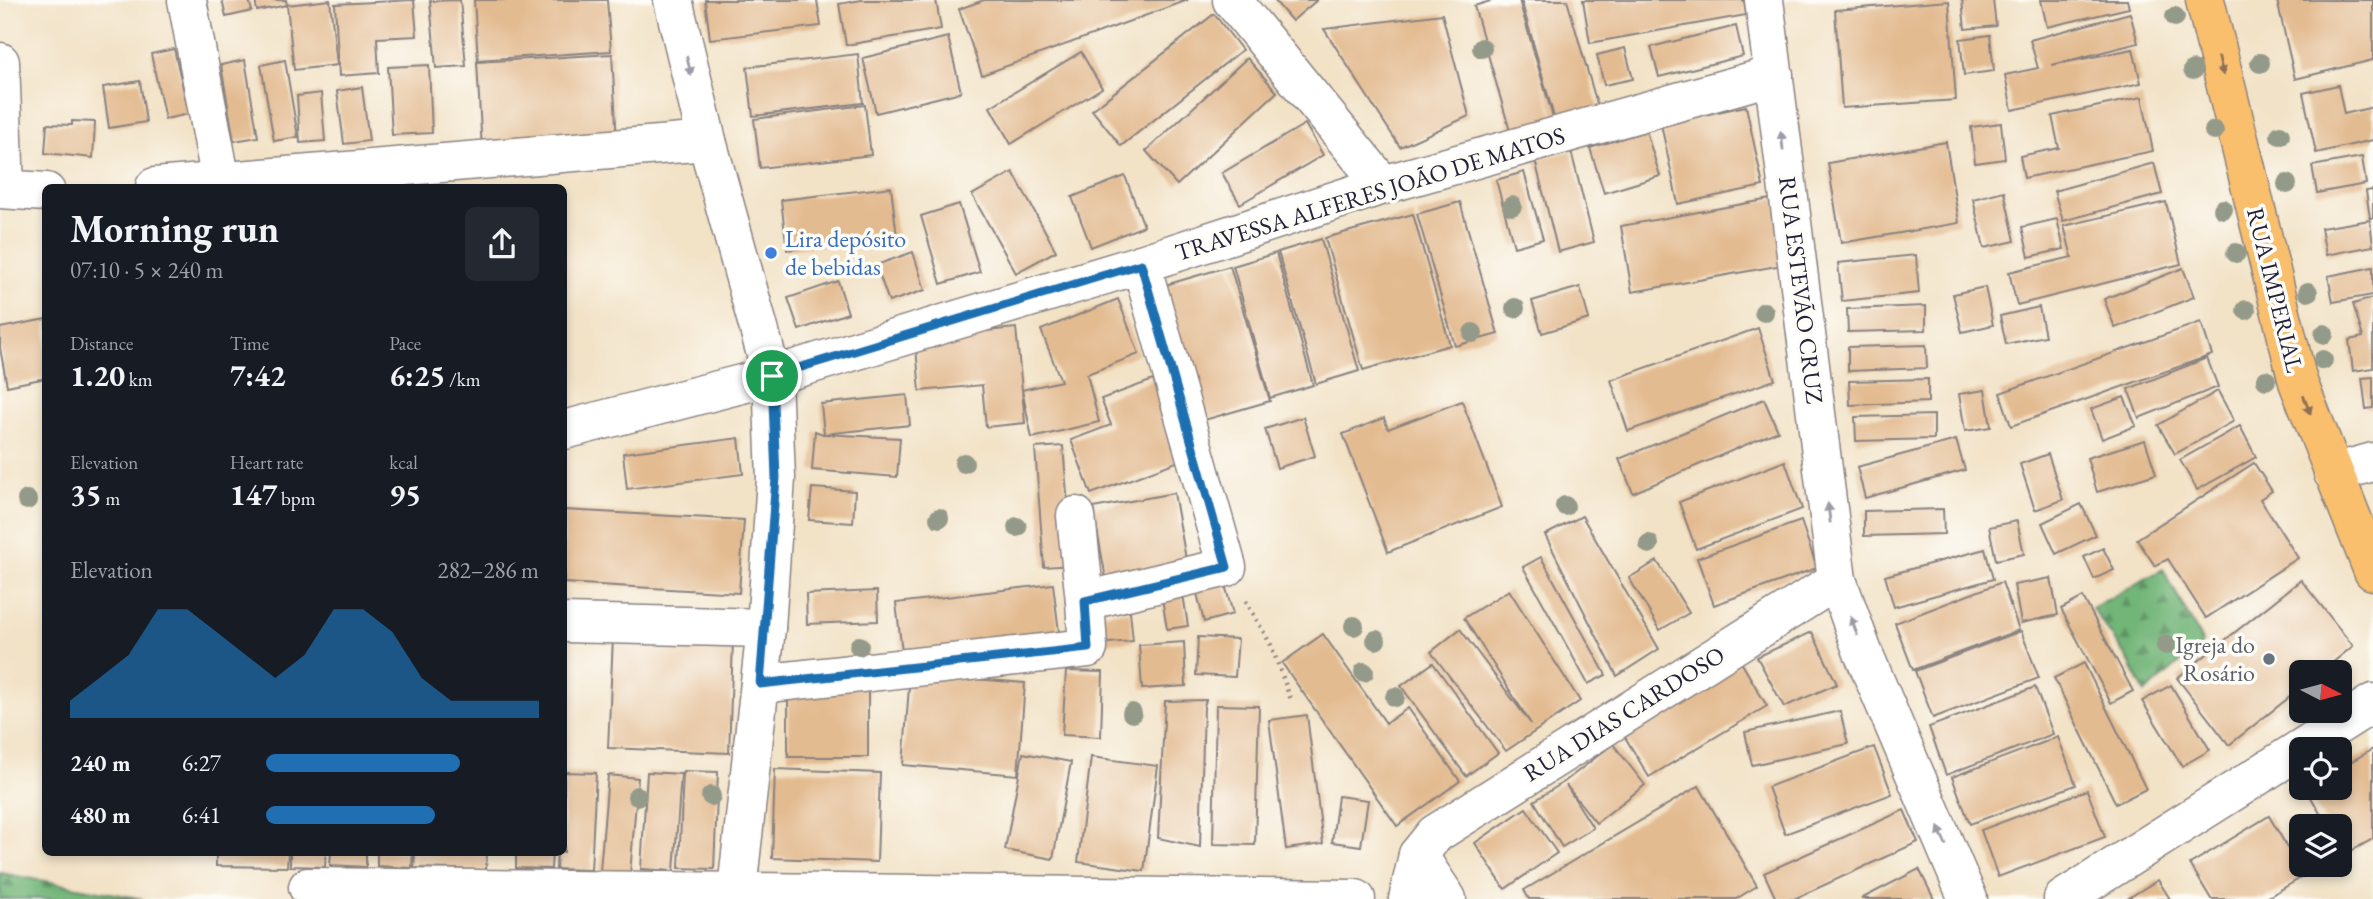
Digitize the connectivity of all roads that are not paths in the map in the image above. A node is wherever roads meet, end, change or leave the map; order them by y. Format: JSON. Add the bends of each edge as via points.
{"nodes":[{"id":1,"x":187,"y":0,"type":"edge"},
{"id":2,"x":673,"y":0,"type":"edge"},
{"id":3,"x":1232,"y":0,"type":"edge"},
{"id":4,"x":1764,"y":0,"type":"edge"},
{"id":5,"x":2204,"y":0,"type":"edge"},
{"id":6,"x":0,"y":62,"type":"edge"},
{"id":7,"x":1774,"y":75,"type":"junction"},
{"id":8,"x":707,"y":141,"type":"junction"},
{"id":9,"x":221,"y":181,"type":"junction"},
{"id":10,"x":188,"y":184,"type":"edge"},
{"id":11,"x":1383,"y":185,"type":"junction"},
{"id":12,"x":2,"y":189,"type":"edge"},
{"id":13,"x":42,"y":192,"type":"edge"},
{"id":14,"x":1141,"y":264,"type":"junction"},
{"id":15,"x":772,"y":376,"type":"junction"},
{"id":16,"x":567,"y":429,"type":"edge"},
{"id":17,"x":2373,"y":462,"type":"edge"},
{"id":18,"x":2333,"y":473,"type":"junction"},
{"id":19,"x":1076,"y":516,"type":"dead end"},
{"id":20,"x":2373,"y":571,"type":"edge"},
{"id":21,"x":1838,"y":580,"type":"junction"},
{"id":22,"x":1085,"y":601,"type":"junction"},
{"id":23,"x":567,"y":623,"type":"edge"},
{"id":24,"x":766,"y":628,"type":"junction"},
{"id":25,"x":760,"y":684,"type":"junction"},
{"id":26,"x":2373,"y":703,"type":"edge"},
{"id":27,"x":1418,"y":856,"type":"junction"},
{"id":28,"x":308,"y":887,"type":"dead end"},
{"id":29,"x":533,"y":894,"type":"edge"},
{"id":30,"x":736,"y":895,"type":"edge"},
{"id":31,"x":1356,"y":899,"type":"edge"},
{"id":32,"x":1408,"y":899,"type":"edge"},
{"id":33,"x":1447,"y":899,"type":"edge"},
{"id":34,"x":1968,"y":899,"type":"edge"},
{"id":35,"x":2063,"y":899,"type":"edge"}],
"edges":[{"from":1,"to":9,"type":"street"},
{"from":2,"to":8,"type":"street","one_way":true},
{"from":3,"to":11,"type":"street"},
{"from":4,"to":7,"type":"street","name":"RUA ESTEVÃO CRUZ"},
{"from":5,"to":18,"type":"main road","name":"RUA IMPERIAL","one_way":true,"via":[[2298,382]]},
{"from":6,"to":12,"type":"street"},
{"from":7,"to":11,"type":"street","name":"TRAVESSA ALFERES JOÃO DE MATOS"},
{"from":21,"to":7,"type":"street","name":"RUA ESTEVÃO CRUZ","one_way":true},
{"from":8,"to":9,"type":"street"},
{"from":8,"to":15,"type":"street"},
{"from":9,"to":10,"type":"street"},
{"from":11,"to":14,"type":"street","name":"TRAVESSA ALFERES JOÃO DE MATOS"},
{"from":12,"to":13,"type":"street"},
{"from":14,"to":15,"type":"street","name":"TRAVESSA ALFERES JOÃO DE MATOS"},
{"from":14,"to":22,"type":"street","via":[[1227,567]]},
{"from":15,"to":16,"type":"street","name":"TRAVESSA ALFERES JOÃO DE MATOS"},
{"from":15,"to":24,"type":"street","via":[[776,478]]},
{"from":17,"to":18,"type":"street"},
{"from":18,"to":20,"type":"main road","name":"RUA IMPERIAL"},
{"from":19,"to":22,"type":"street"},
{"from":21,"to":27,"type":"street","name":"RUA DIAS CARDOSO","via":[[1434,834]]},
{"from":34,"to":21,"type":"street","name":"RUA ESTEVÃO CRUZ","one_way":true,"via":[[1862,650]]},
{"from":22,"to":25,"type":"street","via":[[1088,648]]},
{"from":23,"to":24,"type":"street"},
{"from":24,"to":25,"type":"street"},
{"from":25,"to":30,"type":"street"},
{"from":26,"to":35,"type":"street"},
{"from":27,"to":32,"type":"street"},
{"from":27,"to":33,"type":"street"},
{"from":28,"to":29,"type":"street"},
{"from":29,"to":30,"type":"street"},
{"from":30,"to":31,"type":"street"}]}
